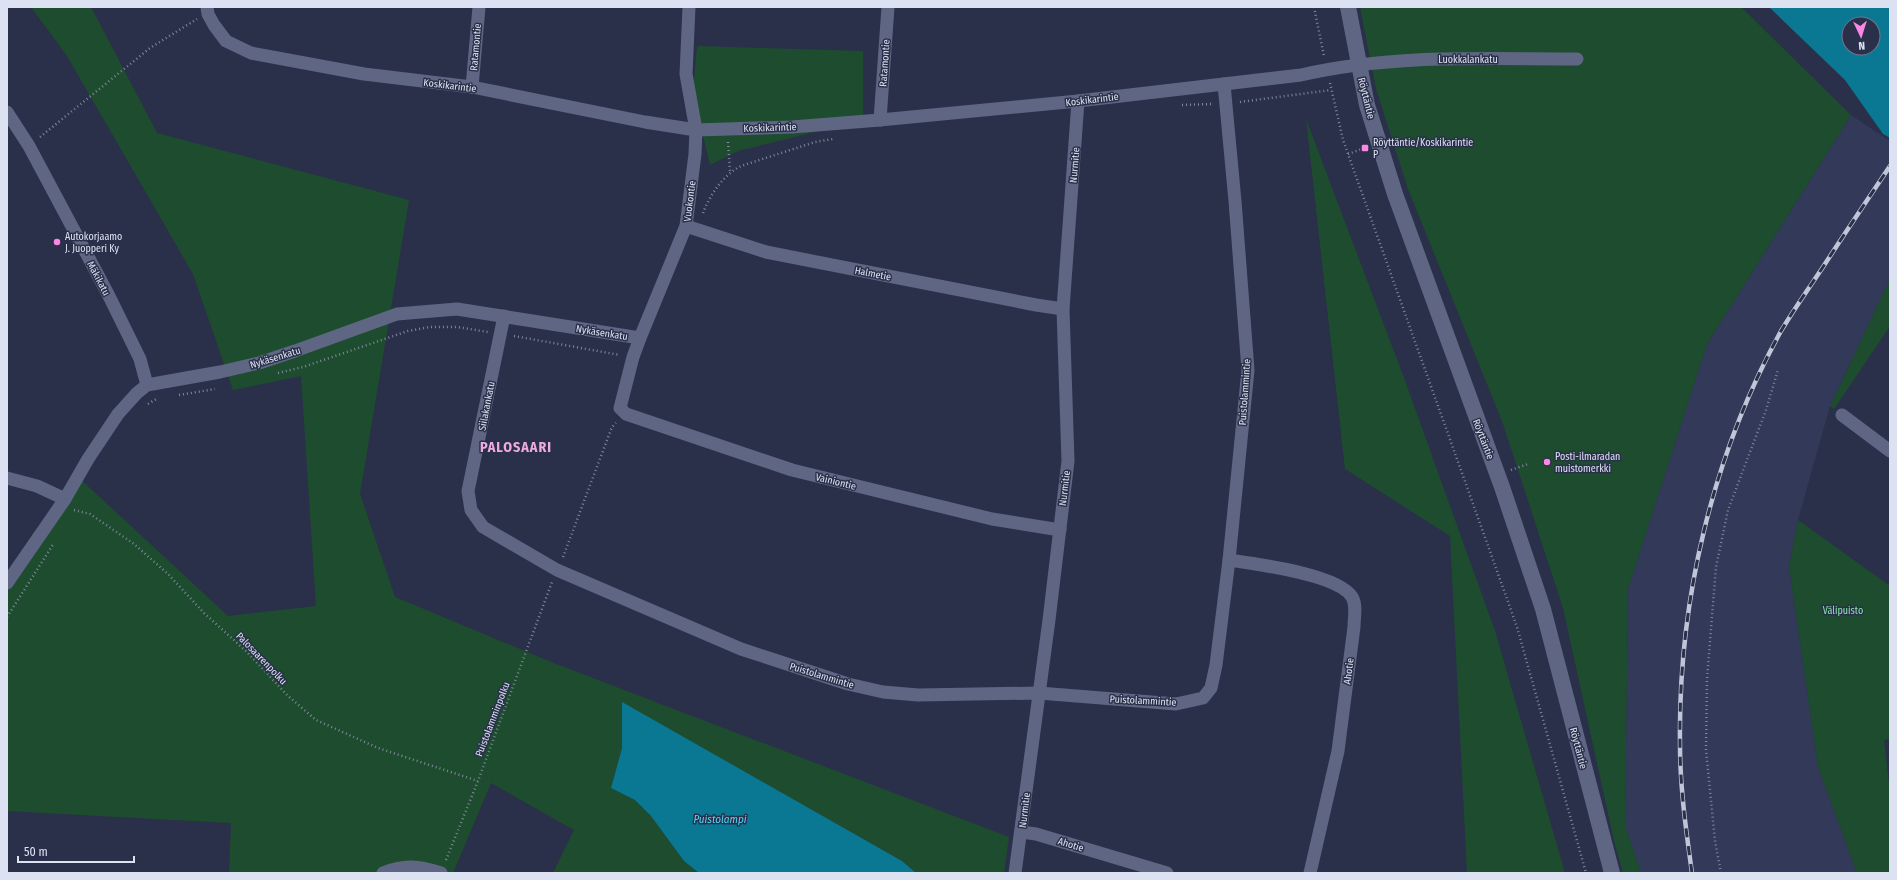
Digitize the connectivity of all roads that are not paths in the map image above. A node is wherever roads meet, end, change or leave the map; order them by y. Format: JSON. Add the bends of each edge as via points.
{"nodes":[{"id":1,"x":479,"y":7,"type":"edge"},
{"id":2,"x":689,"y":7,"type":"edge"},
{"id":3,"x":888,"y":7,"type":"edge"},
{"id":4,"x":1348,"y":7,"type":"edge"},
{"id":5,"x":208,"y":10,"type":"edge"},
{"id":6,"x":1577,"y":59,"type":"dead end"},
{"id":7,"x":1358,"y":65,"type":"junction"},
{"id":8,"x":1224,"y":84,"type":"junction"},
{"id":9,"x":472,"y":87,"type":"junction"},
{"id":10,"x":1078,"y":101,"type":"junction"},
{"id":11,"x":7,"y":112,"type":"edge"},
{"id":12,"x":880,"y":120,"type":"junction"},
{"id":13,"x":696,"y":130,"type":"junction"},
{"id":14,"x":692,"y":227,"type":"junction"},
{"id":15,"x":1062,"y":309,"type":"junction"},
{"id":16,"x":504,"y":316,"type":"junction"},
{"id":17,"x":640,"y":338,"type":"junction"},
{"id":18,"x":147,"y":385,"type":"junction"},
{"id":19,"x":623,"y":411,"type":"joint"},
{"id":20,"x":1842,"y":415,"type":"dead end"},
{"id":21,"x":1889,"y":448,"type":"edge"},
{"id":22,"x":7,"y":478,"type":"edge"},
{"id":23,"x":65,"y":499,"type":"junction"},
{"id":24,"x":1060,"y":530,"type":"junction"},
{"id":25,"x":1229,"y":560,"type":"junction"},
{"id":26,"x":557,"y":570,"type":"joint"},
{"id":27,"x":7,"y":583,"type":"edge"},
{"id":28,"x":1039,"y":693,"type":"junction"},
{"id":29,"x":1021,"y":832,"type":"junction"},
{"id":30,"x":383,"y":873,"type":"edge"},
{"id":31,"x":441,"y":873,"type":"edge"},
{"id":32,"x":1015,"y":873,"type":"edge"},
{"id":33,"x":1167,"y":873,"type":"edge"},
{"id":34,"x":1310,"y":873,"type":"edge"},
{"id":35,"x":1612,"y":873,"type":"edge"}],
"edges":[{"from":1,"to":9,"type":"street","name":"Ratamontie"},
{"from":2,"to":13,"type":"street","name":"Vuokontie","via":[[686,74]]},
{"from":3,"to":12,"type":"street","name":"Ratamontie"},
{"from":4,"to":7,"type":"street","name":"Röyttäntie"},
{"from":5,"to":9,"type":"street","name":"Koskikarintie","via":[[214,25],[226,40],[251,53],[364,74]]},
{"from":6,"to":7,"type":"street","name":"Luokkalankatu","via":[[1420,58]]},
{"from":7,"to":8,"type":"street","name":"Koskikarintie"},
{"from":7,"to":35,"type":"street","name":"Röyttäntie","via":[[1367,105],[1395,194],[1502,487],[1543,610]]},
{"from":8,"to":10,"type":"street","name":"Koskikarintie"},
{"from":8,"to":25,"type":"street","name":"Puistolammintie","via":[[1248,370]]},
{"from":9,"to":13,"type":"street","name":"Koskikarintie"},
{"from":10,"to":12,"type":"street","name":"Koskikarintie"},
{"from":10,"to":15,"type":"street","name":"Nurmitie"},
{"from":11,"to":18,"type":"street","name":"Mäkikatu","via":[[29,146],[137,353]]},
{"from":12,"to":13,"type":"street","name":"Koskikarintie","via":[[792,127]]},
{"from":13,"to":14,"type":"street","name":"Vuokontie"},
{"from":14,"to":15,"type":"street","name":"Halmetie","via":[[766,252]]},
{"from":14,"to":17,"type":"street","name":"Vuokontie"},
{"from":15,"to":24,"type":"street","name":"Nurmitie","via":[[1068,461]]},
{"from":16,"to":17,"type":"street","name":"Nykäsenkatu"},
{"from":16,"to":18,"type":"street","name":"Nykäsenkatu","via":[[457,309],[397,314],[259,363]]},
{"from":16,"to":26,"type":"street","name":"Siilakankatu","via":[[468,491],[471,510],[482,527]]},
{"from":17,"to":19,"type":"street","name":"Vuokontie","via":[[633,357]]},
{"from":18,"to":23,"type":"street","via":[[136,393],[118,414]]},
{"from":19,"to":24,"type":"street","name":"Vainiontie","via":[[792,470],[992,519]]},
{"from":20,"to":21,"type":"street"},
{"from":22,"to":23,"type":"street","via":[[37,486]]},
{"from":23,"to":27,"type":"street"},
{"from":24,"to":28,"type":"street","name":"Nurmitie"},
{"from":25,"to":28,"type":"street","name":"Puistolammintie","via":[[1212,688],[1203,698],[1176,704]]},
{"from":25,"to":34,"type":"street","name":"Ahotie","via":[[1284,569],[1322,579],[1345,588],[1353,598],[1354,627],[1338,751]]},
{"from":26,"to":28,"type":"street","name":"Puistolammintie","via":[[741,649],[848,684],[883,692],[918,695]]},
{"from":28,"to":29,"type":"street","name":"Nurmitie"},
{"from":29,"to":32,"type":"street","name":"Nurmitie"},
{"from":29,"to":33,"type":"street","name":"Ahotie","via":[[1036,834]]},
{"from":30,"to":31,"type":"street","via":[[392,869],[416,866]]}]}
